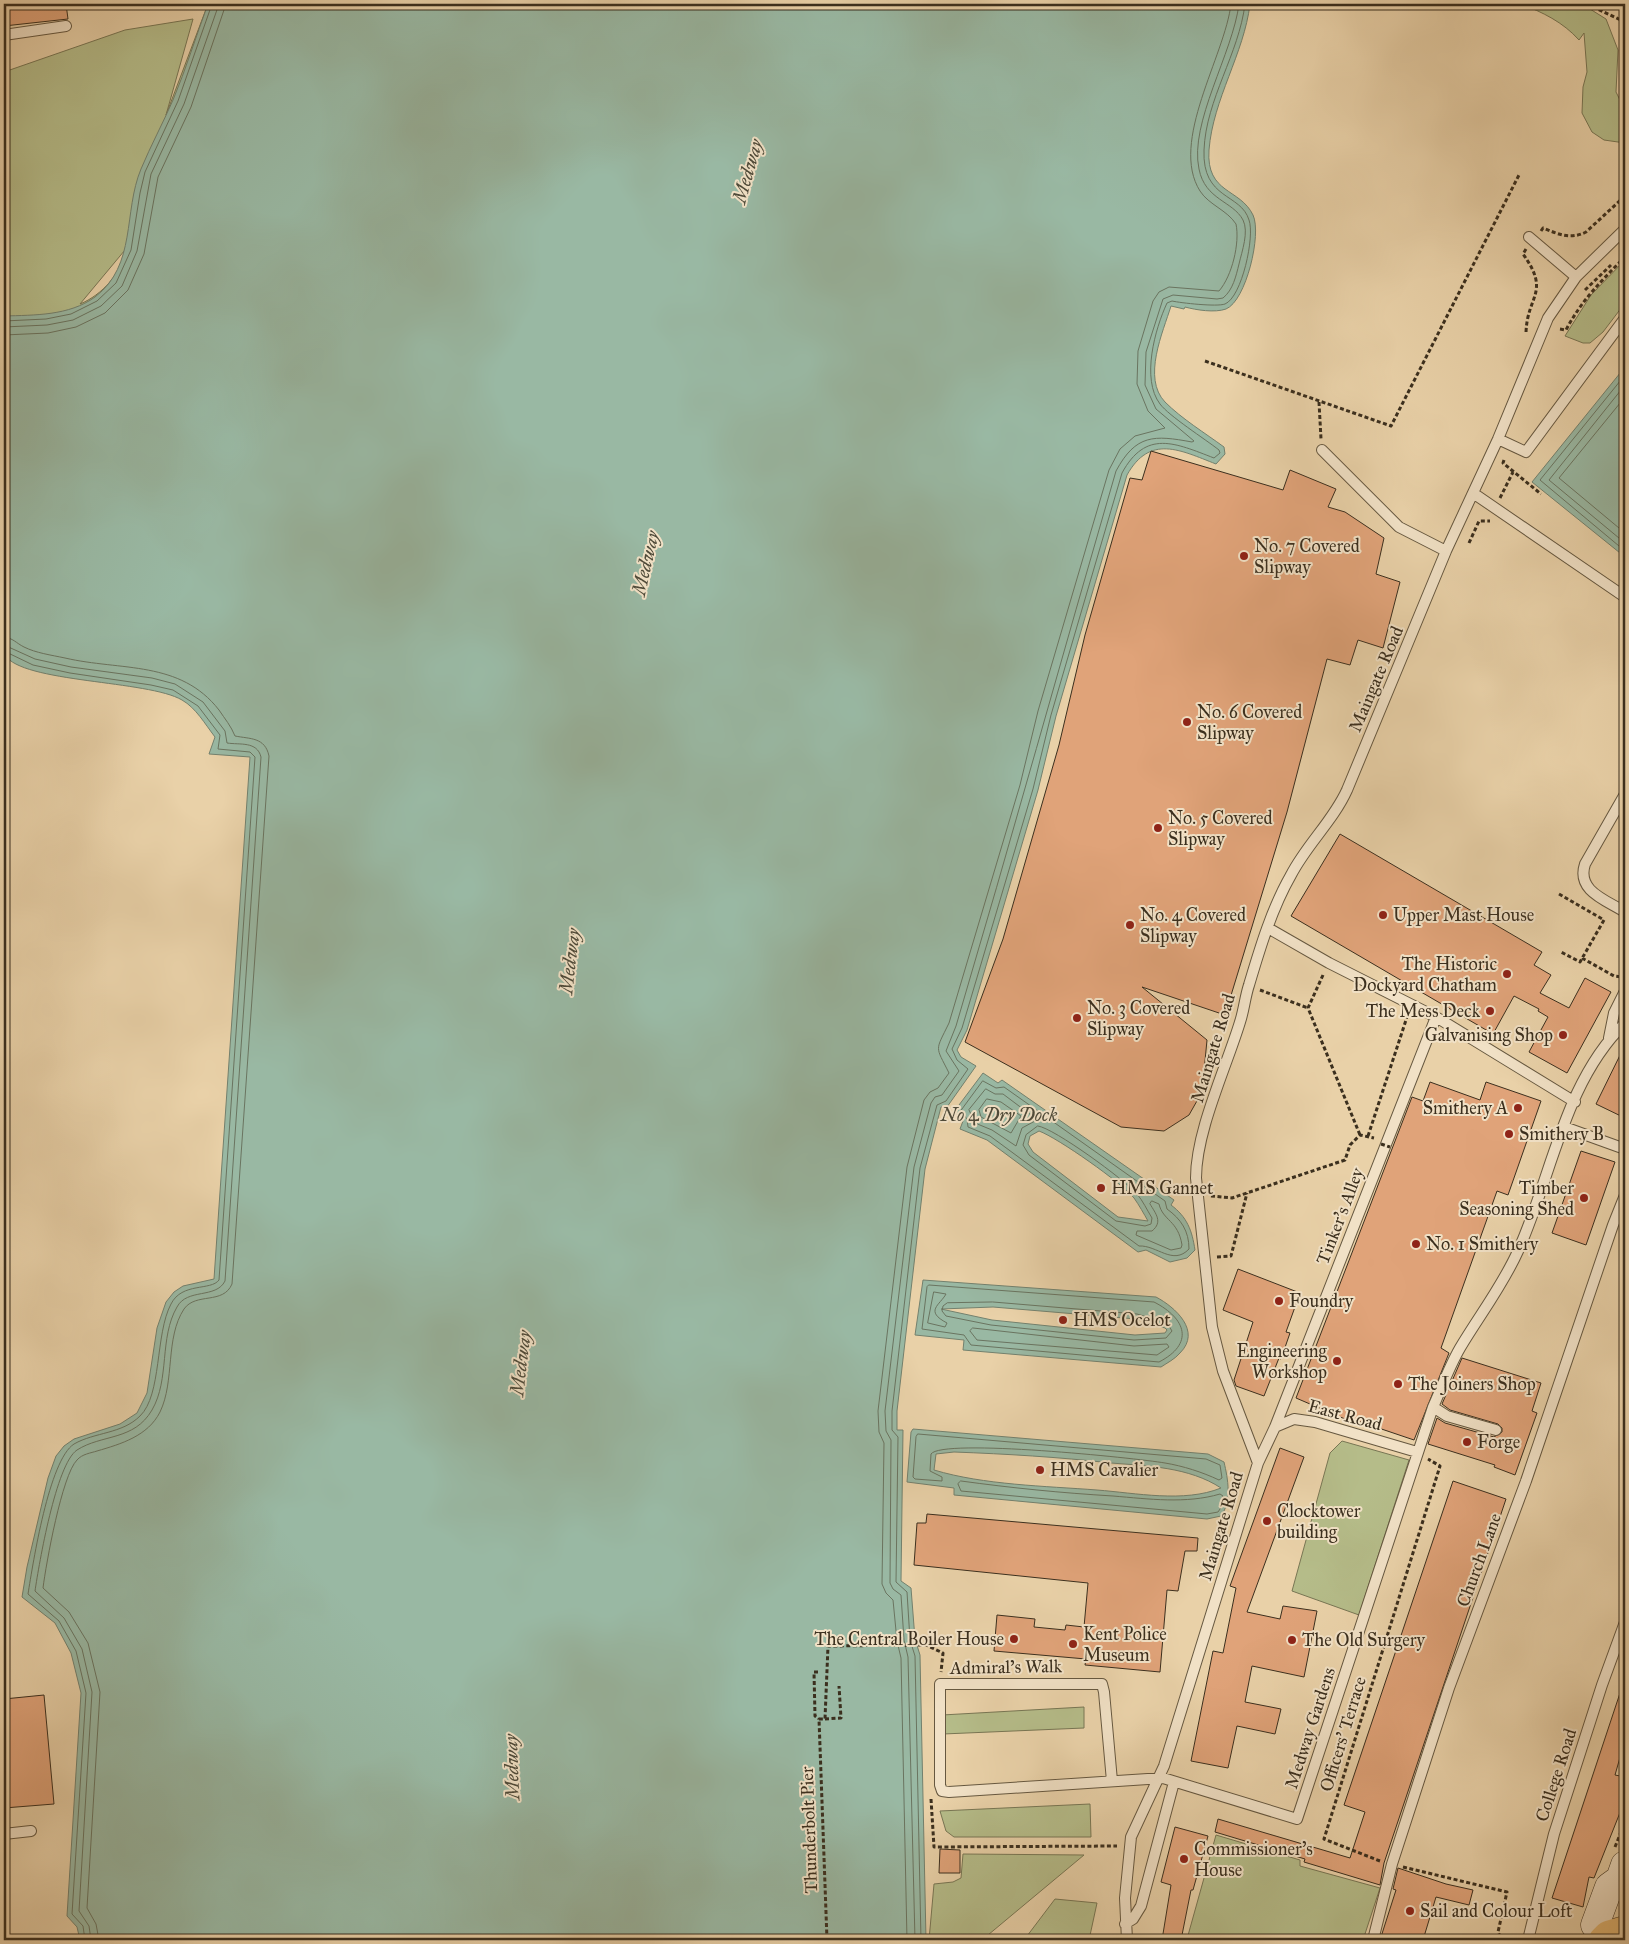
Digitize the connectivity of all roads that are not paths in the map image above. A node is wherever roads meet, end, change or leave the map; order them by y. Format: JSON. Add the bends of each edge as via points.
{"nodes":[{"id":1,"x":66,"y":26,"type":"dead end"},
{"id":2,"x":4,"y":35,"type":"edge"},
{"id":3,"x":1625,"y":229,"type":"edge"},
{"id":4,"x":1528,"y":237,"type":"dead end"},
{"id":5,"x":1576,"y":277,"type":"junction"},
{"id":6,"x":1625,"y":318,"type":"edge"},
{"id":7,"x":1498,"y":440,"type":"junction"},
{"id":8,"x":1322,"y":450,"type":"road end"},
{"id":9,"x":1473,"y":493,"type":"junction"},
{"id":10,"x":1446,"y":551,"type":"junction"},
{"id":11,"x":1625,"y":597,"type":"edge"},
{"id":12,"x":1625,"y":794,"type":"edge"},
{"id":13,"x":1625,"y":912,"type":"edge"},
{"id":14,"x":1268,"y":928,"type":"junction"},
{"id":15,"x":1625,"y":991,"type":"edge"},
{"id":16,"x":1436,"y":1017,"type":"junction"},
{"id":17,"x":1625,"y":1023,"type":"edge"},
{"id":18,"x":1609,"y":1039,"type":"junction"},
{"id":19,"x":1575,"y":1102,"type":"junction"},
{"id":20,"x":1564,"y":1126,"type":"junction"},
{"id":21,"x":1625,"y":1149,"type":"edge"},
{"id":22,"x":1625,"y":1195,"type":"edge"},
{"id":23,"x":1433,"y":1407,"type":"junction"},
{"id":24,"x":1274,"y":1427,"type":"junction"},
{"id":25,"x":1496,"y":1430,"type":"dead end"},
{"id":26,"x":1417,"y":1452,"type":"junction"},
{"id":27,"x":1258,"y":1464,"type":"junction"},
{"id":28,"x":1625,"y":1622,"type":"edge"},
{"id":29,"x":940,"y":1684,"type":"joint"},
{"id":30,"x":1158,"y":1780,"type":"junction"},
{"id":31,"x":1112,"y":1781,"type":"junction"},
{"id":32,"x":1174,"y":1782,"type":"junction"},
{"id":33,"x":30,"y":1830,"type":"dead end"},
{"id":34,"x":4,"y":1834,"type":"edge"},
{"id":35,"x":1621,"y":1872,"type":"edge"},
{"id":36,"x":1125,"y":1924,"type":"junction"},
{"id":37,"x":1625,"y":1930,"type":"edge"},
{"id":38,"x":1596,"y":1936,"type":"edge"},
{"id":39,"x":1126,"y":1940,"type":"edge"},
{"id":40,"x":1373,"y":1940,"type":"edge"},
{"id":41,"x":1528,"y":1940,"type":"edge"}],
"edges":[{"from":1,"to":2,"type":"lane"},
{"from":3,"to":5,"type":"lane","name":"Maingate Road"},
{"from":4,"to":5,"type":"lane"},
{"from":5,"to":7,"type":"lane","name":"Maingate Road","via":[[1548,318]]},
{"from":6,"to":7,"type":"lane","via":[[1526,452]]},
{"from":7,"to":9,"type":"lane","name":"Maingate Road"},
{"from":8,"to":10,"type":"lane","via":[[1399,527]]},
{"from":9,"to":10,"type":"lane","name":"Maingate Road"},
{"from":9,"to":11,"type":"lane"},
{"from":10,"to":14,"type":"lane","name":"Maingate Road","via":[[1348,790],[1291,874]]},
{"from":12,"to":13,"type":"lane","via":[[1582,872],[1590,891]]},
{"from":14,"to":16,"type":"lane","via":[[1328,963]]},
{"from":14,"to":27,"type":"lane","name":"Maingate Road","via":[[1197,1161],[1212,1327],[1223,1371]]},
{"from":15,"to":18,"type":"lane","via":[[1614,1013]]},
{"from":16,"to":19,"type":"lane"},
{"from":16,"to":24,"type":"lane","name":"Tinker's Alley"},
{"from":17,"to":18,"type":"lane"},
{"from":18,"to":19,"type":"lane"},
{"from":19,"to":20,"type":"lane"},
{"from":20,"to":21,"type":"lane"},
{"from":20,"to":23,"type":"lane","via":[[1518,1252],[1458,1351]]},
{"from":22,"to":40,"type":"lane","name":"Church Lane","via":[[1526,1481],[1449,1688],[1392,1864]]},
{"from":23,"to":25,"type":"lane","via":[[1447,1416]]},
{"from":23,"to":26,"type":"lane"},
{"from":24,"to":26,"type":"lane","name":"East Road","via":[[1294,1419],[1315,1422]]},
{"from":24,"to":27,"type":"lane"},
{"from":26,"to":32,"type":"lane","name":"Medway Gardens","via":[[1297,1818]]},
{"from":27,"to":30,"type":"lane","name":"Maingate Road"},
{"from":28,"to":41,"type":"lane","name":"College Road","via":[[1554,1834]]},
{"from":29,"to":31,"type":"lane","name":"Admiral's Walk","via":[[1102,1684]]},
{"from":29,"to":31,"type":"lane","name":"Medway Gardens","via":[[942,1790]]},
{"from":30,"to":31,"type":"lane","name":"Medway Gardens"},
{"from":30,"to":32,"type":"lane","name":"Medway Gardens"},
{"from":30,"to":36,"type":"lane","name":"Maingate Road","via":[[1129,1843]]},
{"from":32,"to":36,"type":"lane","via":[[1141,1906],[1134,1919]]},
{"from":33,"to":34,"type":"lane"},
{"from":35,"to":38,"type":"street","via":[[1609,1887]]},
{"from":36,"to":39,"type":"lane","name":"Maingate Road"},
{"from":37,"to":38,"type":"main road"}]}
